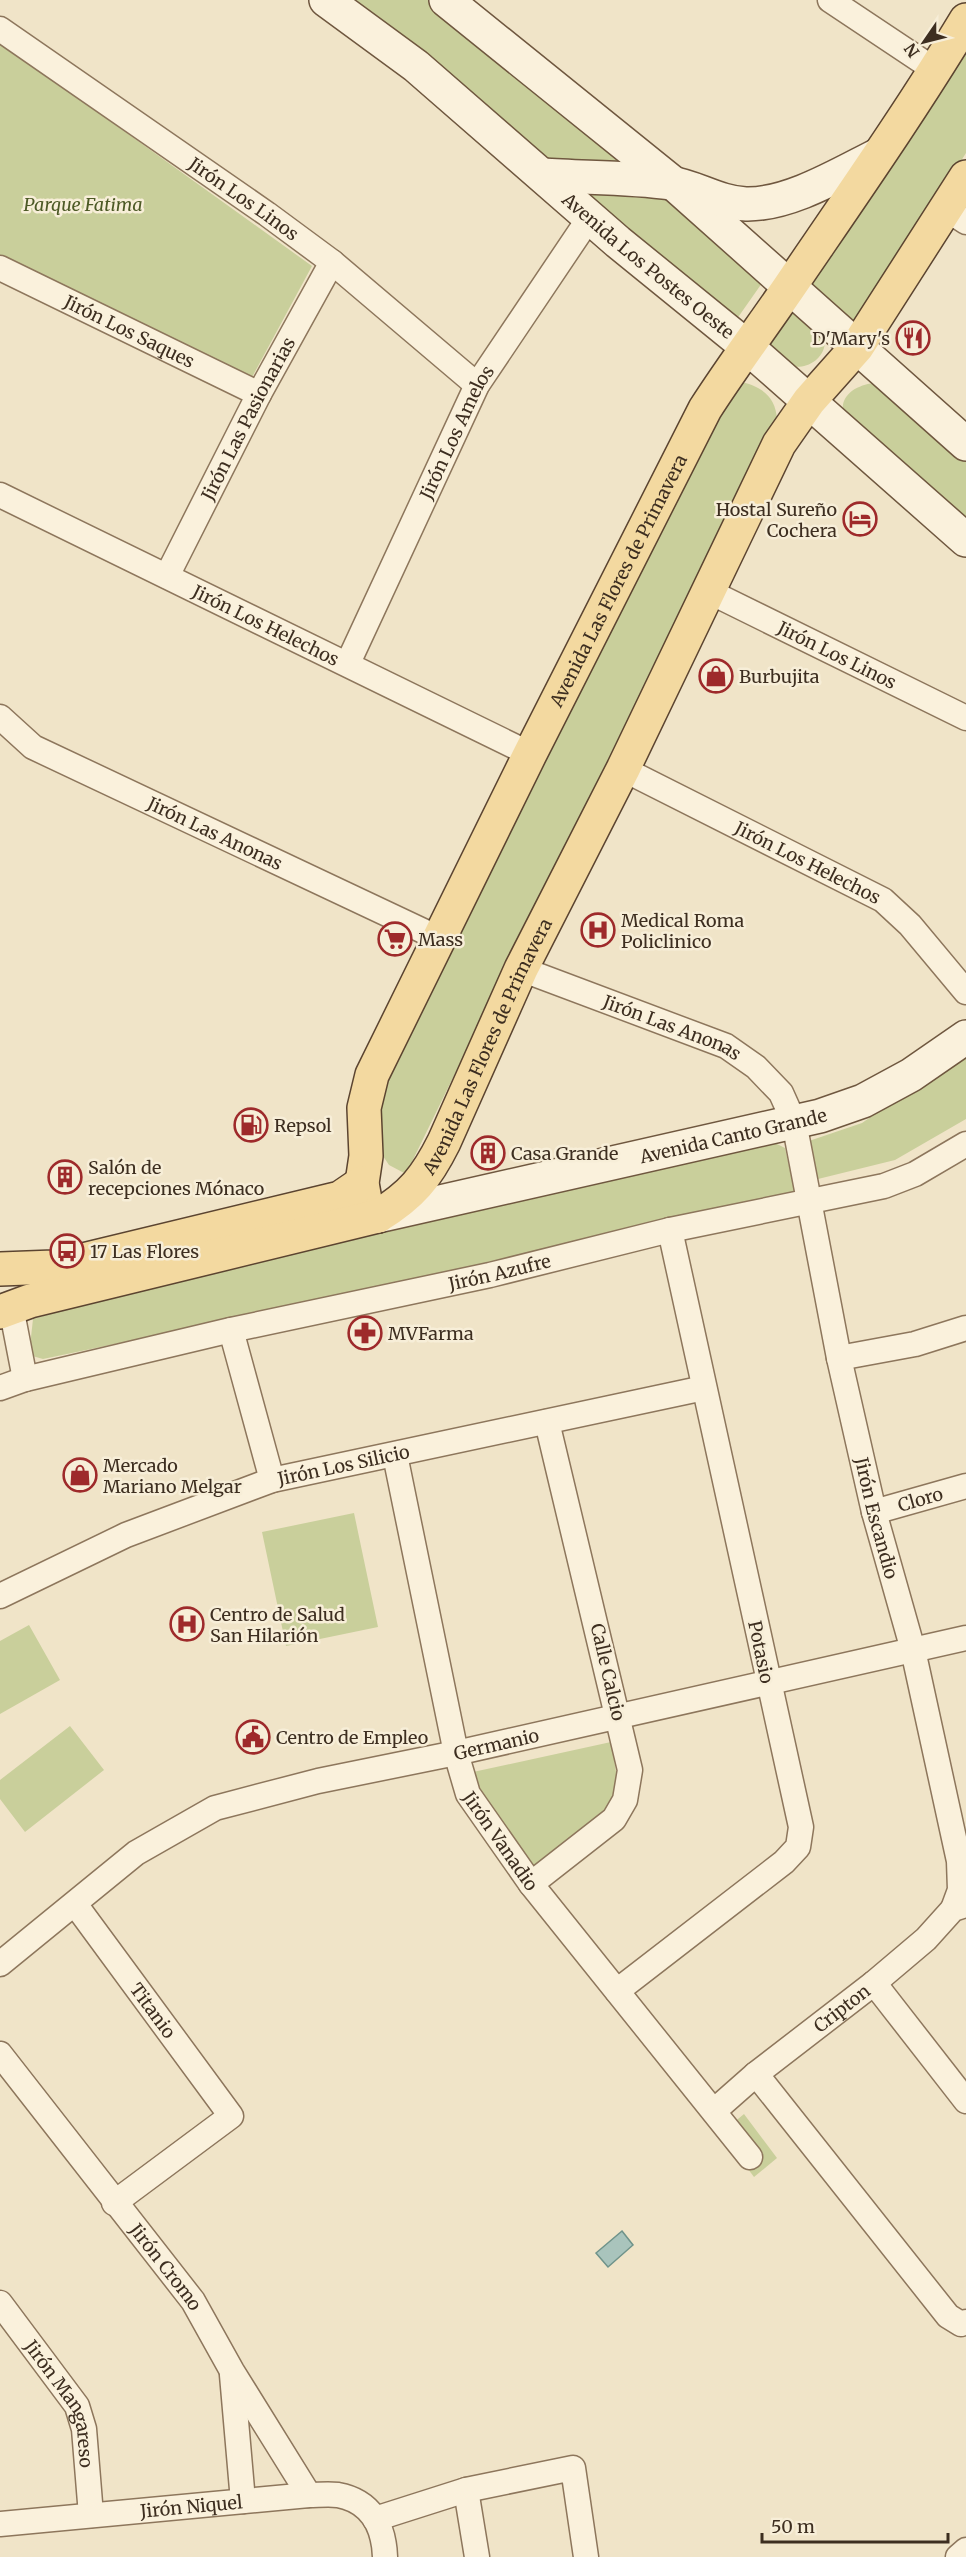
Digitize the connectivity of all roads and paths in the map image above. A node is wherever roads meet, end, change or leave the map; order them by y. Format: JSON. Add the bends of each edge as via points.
{"nodes":[{"id":1,"x":326,"y":0,"type":"edge"},
{"id":2,"x":446,"y":0,"type":"edge"},
{"id":3,"x":830,"y":0,"type":"edge"},
{"id":4,"x":966,"y":20,"type":"edge"},
{"id":5,"x":0,"y":29,"type":"edge"},
{"id":6,"x":935,"y":70,"type":"junction"},
{"id":7,"x":878,"y":156,"type":"junction"},
{"id":8,"x":542,"y":175,"type":"junction"},
{"id":9,"x":966,"y":177,"type":"edge"},
{"id":10,"x":672,"y":183,"type":"junction"},
{"id":11,"x":956,"y":215,"type":"edge"},
{"id":12,"x":590,"y":217,"type":"junction"},
{"id":13,"x":332,"y":262,"type":"junction"},
{"id":14,"x":0,"y":268,"type":"edge"},
{"id":15,"x":789,"y":287,"type":"junction"},
{"id":16,"x":746,"y":346,"type":"junction"},
{"id":17,"x":857,"y":347,"type":"junction"},
{"id":18,"x":477,"y":385,"type":"junction"},
{"id":19,"x":259,"y":394,"type":"junction"},
{"id":20,"x":809,"y":401,"type":"junction"},
{"id":21,"x":966,"y":444,"type":"edge"},
{"id":22,"x":0,"y":495,"type":"edge"},
{"id":23,"x":966,"y":540,"type":"edge"},
{"id":24,"x":167,"y":576,"type":"junction"},
{"id":25,"x":708,"y":591,"type":"junction"},
{"id":26,"x":348,"y":663,"type":"junction"},
{"id":27,"x":0,"y":717,"type":"edge"},
{"id":28,"x":966,"y":718,"type":"edge"},
{"id":29,"x":530,"y":754,"type":"junction"},
{"id":30,"x":622,"y":769,"type":"junction"},
{"id":31,"x":438,"y":938,"type":"junction"},
{"id":32,"x":521,"y":969,"type":"junction"},
{"id":33,"x":966,"y":992,"type":"edge"},
{"id":34,"x":966,"y":1037,"type":"edge"},
{"id":35,"x":794,"y":1122,"type":"junction"},
{"id":36,"x":966,"y":1144,"type":"edge"},
{"id":37,"x":362,"y":1183,"type":"junction"},
{"id":38,"x":809,"y":1202,"type":"junction"},
{"id":39,"x":378,"y":1216,"type":"junction"},
{"id":40,"x":670,"y":1230,"type":"junction"},
{"id":41,"x":1,"y":1267,"type":"edge"},
{"id":42,"x":5,"y":1310,"type":"edge"},
{"id":43,"x":966,"y":1328,"type":"edge"},
{"id":44,"x":231,"y":1330,"type":"junction"},
{"id":45,"x":839,"y":1358,"type":"junction"},
{"id":46,"x":25,"y":1379,"type":"junction"},
{"id":47,"x":0,"y":1388,"type":"edge"},
{"id":48,"x":704,"y":1389,"type":"junction"},
{"id":49,"x":547,"y":1422,"type":"junction"},
{"id":50,"x":395,"y":1455,"type":"junction"},
{"id":51,"x":273,"y":1480,"type":"junction"},
{"id":52,"x":966,"y":1486,"type":"edge"},
{"id":53,"x":874,"y":1512,"type":"junction"},
{"id":54,"x":0,"y":1596,"type":"edge"},
{"id":55,"x":966,"y":1638,"type":"edge"},
{"id":56,"x":914,"y":1650,"type":"junction"},
{"id":57,"x":768,"y":1683,"type":"junction"},
{"id":58,"x":619,"y":1716,"type":"junction"},
{"id":59,"x":456,"y":1753,"type":"junction"},
{"id":60,"x":531,"y":1884,"type":"junction"},
{"id":61,"x":75,"y":1904,"type":"junction"},
{"id":62,"x":959,"y":1907,"type":"edge"},
{"id":63,"x":0,"y":1964,"type":"edge"},
{"id":64,"x":874,"y":1983,"type":"junction"},
{"id":65,"x":617,"y":1991,"type":"junction"},
{"id":66,"x":0,"y":2054,"type":"edge"},
{"id":67,"x":756,"y":2074,"type":"junction"},
{"id":68,"x":966,"y":2101,"type":"edge"},
{"id":69,"x":714,"y":2111,"type":"junction"},
{"id":70,"x":750,"y":2157,"type":"dead end"},
{"id":71,"x":114,"y":2203,"type":"junction"},
{"id":72,"x":0,"y":2303,"type":"edge"},
{"id":73,"x":966,"y":2322,"type":"edge"},
{"id":74,"x":232,"y":2371,"type":"junction"},
{"id":75,"x":466,"y":2490,"type":"junction"},
{"id":76,"x":309,"y":2496,"type":"junction"},
{"id":77,"x":243,"y":2501,"type":"junction"},
{"id":78,"x":92,"y":2515,"type":"junction"},
{"id":79,"x":375,"y":2519,"type":"junction"},
{"id":80,"x":0,"y":2524,"type":"edge"},
{"id":81,"x":966,"y":2550,"type":"edge"},
{"id":82,"x":385,"y":2557,"type":"edge"},
{"id":83,"x":477,"y":2557,"type":"edge"},
{"id":84,"x":585,"y":2557,"type":"edge"},
{"id":85,"x":958,"y":2557,"type":"edge"}],
"edges":[{"from":1,"to":8,"type":"main road","name":"Avenida Los Postes Oeste","via":[[416,66]]},
{"from":2,"to":10,"type":"main road"},
{"from":3,"to":6,"type":"street"},
{"from":4,"to":6,"type":"main road","name":"Avenida Las Flores de Primavera"},
{"from":5,"to":13,"type":"street","name":"Jirón Los Linos"},
{"from":6,"to":7,"type":"main road","name":"Avenida Las Flores de Primavera"},
{"from":7,"to":10,"type":"main road","via":[[791,195],[746,204]]},
{"from":7,"to":15,"type":"main road","name":"Avenida Las Flores de Primavera"},
{"from":8,"to":10,"type":"main road"},
{"from":8,"to":12,"type":"main road","name":"Avenida Los Postes Oeste"},
{"from":9,"to":11,"type":"main road","name":"Avenida Las Flores de Primavera"},
{"from":10,"to":15,"type":"main road"},
{"from":11,"to":17,"type":"main road","name":"Avenida Las Flores de Primavera"},
{"from":12,"to":16,"type":"main road","name":"Avenida Los Postes Oeste"},
{"from":12,"to":18,"type":"street","name":"Jirón Los Amelos"},
{"from":13,"to":18,"type":"street","name":"Jirón Los Linos"},
{"from":13,"to":19,"type":"street","name":"Jirón Las Pasionarias"},
{"from":14,"to":19,"type":"street","name":"Jirón Los Saques"},
{"from":15,"to":16,"type":"main road","name":"Avenida Las Flores de Primavera"},
{"from":15,"to":17,"type":"main road"},
{"from":16,"to":20,"type":"main road","name":"Avenida Los Postes Oeste"},
{"from":16,"to":29,"type":"main road","name":"Avenida Las Flores de Primavera","via":[[705,410]]},
{"from":17,"to":20,"type":"main road","name":"Avenida Las Flores de Primavera"},
{"from":17,"to":21,"type":"main road"},
{"from":18,"to":26,"type":"street","name":"Jirón Los Amelos"},
{"from":19,"to":24,"type":"street","name":"Jirón Las Pasionarias"},
{"from":20,"to":23,"type":"main road","name":"Avenida Los Postes Oeste"},
{"from":20,"to":25,"type":"main road","name":"Avenida Las Flores de Primavera","via":[[779,444]]},
{"from":22,"to":24,"type":"street","name":"Jirón Los Helechos"},
{"from":24,"to":26,"type":"street","name":"Jirón Los Helechos"},
{"from":25,"to":28,"type":"street","name":"Jirón Los Linos"},
{"from":25,"to":30,"type":"main road","name":"Avenida Las Flores de Primavera"},
{"from":26,"to":29,"type":"street","name":"Jirón Los Helechos"},
{"from":27,"to":31,"type":"street","name":"Jirón Las Anonas","via":[[33,747]]},
{"from":29,"to":31,"type":"main road","name":"Avenida Las Flores de Primavera"},
{"from":30,"to":32,"type":"main road","name":"Avenida Las Flores de Primavera"},
{"from":30,"to":33,"type":"street","name":"Jirón Los Helechos","via":[[883,900],[910,925]]},
{"from":31,"to":37,"type":"main road","name":"Avenida Las Flores de Primavera","via":[[372,1075],[364,1108],[366,1156]]},
{"from":32,"to":35,"type":"street","name":"Jirón Las Anonas","via":[[726,1046],[756,1067],[781,1093]]},
{"from":32,"to":39,"type":"main road","name":"Avenida Las Flores de Primavera","via":[[433,1163],[404,1200]]},
{"from":34,"to":35,"type":"main road","name":"Avenida Canto Grande","via":[[911,1075],[863,1101]]},
{"from":35,"to":38,"type":"street","name":"Jirón Escandio"},
{"from":35,"to":39,"type":"main road","name":"Avenida Canto Grande"},
{"from":36,"to":38,"type":"street","name":"Jirón Azufre","via":[[915,1174],[884,1186]]},
{"from":37,"to":39,"type":"main road","name":"Avenida Las Flores de Primavera","via":[[364,1200]]},
{"from":37,"to":41,"type":"main road","via":[[340,1198],[123,1252],[54,1267]]},
{"from":38,"to":40,"type":"street","name":"Jirón Azufre"},
{"from":38,"to":45,"type":"street","name":"Jirón Escandio"},
{"from":39,"to":42,"type":"main road","name":"Avenida Las Flores de Primavera"},
{"from":40,"to":44,"type":"street","name":"Jirón Azufre","via":[[490,1275]]},
{"from":40,"to":48,"type":"street","name":"Potasio"},
{"from":41,"to":42,"type":"main road"},
{"from":42,"to":46,"type":"street"},
{"from":43,"to":45,"type":"street","via":[[915,1344]]},
{"from":44,"to":46,"type":"street","name":"Jirón Azufre"},
{"from":44,"to":51,"type":"street"},
{"from":45,"to":53,"type":"street","name":"Jirón Escandio"},
{"from":46,"to":47,"type":"street","name":"Jirón Azufre"},
{"from":48,"to":49,"type":"street","name":"Jirón Los Silicio"},
{"from":48,"to":57,"type":"street","name":"Potasio"},
{"from":49,"to":50,"type":"street","name":"Jirón Los Silicio"},
{"from":49,"to":58,"type":"street","name":"Calle Calcio"},
{"from":50,"to":51,"type":"street","name":"Jirón Los Silicio"},
{"from":50,"to":59,"type":"street","name":"Jirón Vanadio"},
{"from":51,"to":54,"type":"street","name":"Jirón Los Silicio","via":[[126,1535]]},
{"from":52,"to":53,"type":"street","name":"Cloro"},
{"from":53,"to":56,"type":"street","name":"Jirón Escandio"},
{"from":55,"to":56,"type":"street","name":"Germanio"},
{"from":56,"to":57,"type":"street","name":"Germanio"},
{"from":56,"to":62,"type":"street","name":"Jirón Escandio","via":[[959,1861]]},
{"from":57,"to":58,"type":"street","name":"Germanio"},
{"from":57,"to":65,"type":"street","name":"Potasio","via":[[801,1827],[798,1847],[784,1862]]},
{"from":58,"to":59,"type":"street","name":"Germanio"},
{"from":58,"to":60,"type":"street","name":"Calle Calcio","via":[[630,1770],[625,1800],[614,1819]]},
{"from":59,"to":60,"type":"street","name":"Jirón Vanadio","via":[[468,1794]]},
{"from":59,"to":61,"type":"street","name":"Germanio","via":[[318,1781],[215,1808],[136,1853]]},
{"from":60,"to":65,"type":"street","name":"Jirón Vanadio"},
{"from":61,"to":63,"type":"street","name":"Germanio"},
{"from":61,"to":71,"type":"street","name":"Titanio","via":[[231,2116]]},
{"from":62,"to":64,"type":"street","name":"Cripton"},
{"from":64,"to":67,"type":"street","name":"Cripton"},
{"from":64,"to":68,"type":"street"},
{"from":65,"to":69,"type":"street","name":"Jirón Vanadio"},
{"from":66,"to":71,"type":"street","name":"Jirón Cromo"},
{"from":67,"to":69,"type":"street","name":"Cripton"},
{"from":67,"to":73,"type":"street","via":[[948,2316],[961,2324]]},
{"from":69,"to":70,"type":"street","name":"Jirón Vanadio"},
{"from":71,"to":74,"type":"street","name":"Jirón Cromo","via":[[193,2301]]},
{"from":72,"to":78,"type":"street","name":"Jirón Mangareso","via":[[77,2406],[84,2429]]},
{"from":74,"to":76,"type":"street","name":"Jirón Cromo"},
{"from":74,"to":77,"type":"street"},
{"from":75,"to":79,"type":"street"},
{"from":75,"to":83,"type":"street"},
{"from":75,"to":84,"type":"street","via":[[573,2468]]},
{"from":76,"to":77,"type":"street","name":"Jirón Niquel"},
{"from":76,"to":79,"type":"street","name":"Jirón Niquel","via":[[338,2495],[360,2504]]},
{"from":77,"to":78,"type":"street","name":"Jirón Niquel"},
{"from":78,"to":80,"type":"street","name":"Jirón Niquel"},
{"from":79,"to":82,"type":"street","via":[[384,2536]]},
{"from":81,"to":85,"type":"street"}]}
